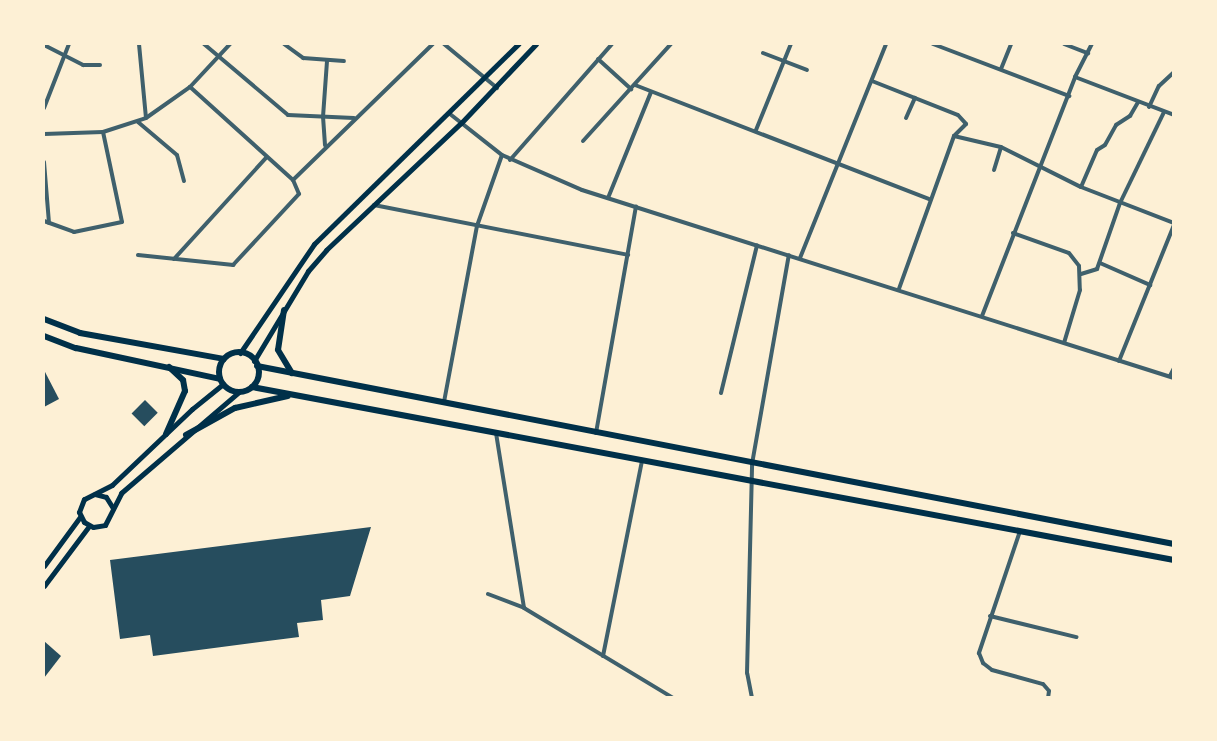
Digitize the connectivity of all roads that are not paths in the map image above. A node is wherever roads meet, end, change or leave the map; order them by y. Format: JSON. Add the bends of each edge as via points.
{"nodes":[{"id":1,"x":69,"y":44,"type":"edge"},
{"id":2,"x":139,"y":44,"type":"edge"},
{"id":3,"x":204,"y":44,"type":"edge"},
{"id":4,"x":230,"y":44,"type":"edge"},
{"id":5,"x":284,"y":44,"type":"edge"},
{"id":6,"x":433,"y":44,"type":"edge"},
{"id":7,"x":446,"y":44,"type":"edge"},
{"id":8,"x":518,"y":44,"type":"edge"},
{"id":9,"x":536,"y":44,"type":"edge"},
{"id":10,"x":612,"y":44,"type":"edge"},
{"id":11,"x":671,"y":44,"type":"edge"},
{"id":12,"x":791,"y":44,"type":"edge"},
{"id":13,"x":886,"y":44,"type":"edge"},
{"id":14,"x":935,"y":44,"type":"edge"},
{"id":15,"x":1011,"y":44,"type":"edge"},
{"id":16,"x":1064,"y":44,"type":"edge"},
{"id":17,"x":1092,"y":44,"type":"edge"},
{"id":18,"x":44,"y":45,"type":"edge"},
{"id":19,"x":1088,"y":53,"type":"junction"},
{"id":20,"x":763,"y":54,"type":"dead end"},
{"id":21,"x":63,"y":55,"type":"junction"},
{"id":22,"x":218,"y":58,"type":"junction"},
{"id":23,"x":344,"y":60,"type":"dead end"},
{"id":24,"x":598,"y":60,"type":"junction"},
{"id":25,"x":327,"y":61,"type":"junction"},
{"id":26,"x":783,"y":62,"type":"junction"},
{"id":27,"x":100,"y":65,"type":"dead end"},
{"id":28,"x":1001,"y":69,"type":"junction"},
{"id":29,"x":807,"y":70,"type":"dead end"},
{"id":30,"x":1173,"y":72,"type":"edge"},
{"id":31,"x":1075,"y":77,"type":"junction"},
{"id":32,"x":486,"y":78,"type":"junction"},
{"id":33,"x":872,"y":81,"type":"junction"},
{"id":34,"x":636,"y":85,"type":"junction"},
{"id":35,"x":190,"y":87,"type":"junction"},
{"id":36,"x":496,"y":88,"type":"junction"},
{"id":37,"x":631,"y":89,"type":"junction"},
{"id":38,"x":651,"y":92,"type":"junction"},
{"id":39,"x":1069,"y":96,"type":"junction"},
{"id":40,"x":915,"y":98,"type":"junction"},
{"id":41,"x":1138,"y":102,"type":"junction"},
{"id":42,"x":1149,"y":106,"type":"junction"},
{"id":43,"x":44,"y":108,"type":"edge"},
{"id":44,"x":1164,"y":112,"type":"junction"},
{"id":45,"x":450,"y":114,"type":"junction"},
{"id":46,"x":1173,"y":115,"type":"edge"},
{"id":47,"x":323,"y":117,"type":"junction"},
{"id":48,"x":146,"y":118,"type":"junction"},
{"id":49,"x":355,"y":118,"type":"junction"},
{"id":50,"x":906,"y":118,"type":"dead end"},
{"id":51,"x":138,"y":122,"type":"junction"},
{"id":52,"x":461,"y":123,"type":"junction"},
{"id":53,"x":756,"y":130,"type":"junction"},
{"id":54,"x":103,"y":132,"type":"junction"},
{"id":55,"x":44,"y":135,"type":"edge"},
{"id":56,"x":954,"y":136,"type":"junction"},
{"id":57,"x":583,"y":141,"type":"dead end"},
{"id":58,"x":325,"y":146,"type":"junction"},
{"id":59,"x":1001,"y":147,"type":"junction"},
{"id":60,"x":502,"y":156,"type":"junction"},
{"id":61,"x":266,"y":158,"type":"junction"},
{"id":62,"x":510,"y":160,"type":"junction"},
{"id":63,"x":44,"y":162,"type":"edge"},
{"id":64,"x":839,"y":163,"type":"junction"},
{"id":65,"x":1040,"y":164,"type":"junction"},
{"id":66,"x":994,"y":170,"type":"dead end"},
{"id":67,"x":293,"y":180,"type":"junction"},
{"id":68,"x":184,"y":181,"type":"dead end"},
{"id":69,"x":1081,"y":187,"type":"junction"},
{"id":70,"x":608,"y":198,"type":"junction"},
{"id":71,"x":929,"y":199,"type":"junction"},
{"id":72,"x":1120,"y":203,"type":"junction"},
{"id":73,"x":374,"y":205,"type":"junction"},
{"id":74,"x":636,"y":206,"type":"junction"},
{"id":75,"x":46,"y":222,"type":"edge"},
{"id":76,"x":1173,"y":224,"type":"edge"},
{"id":77,"x":477,"y":226,"type":"junction"},
{"id":78,"x":1013,"y":233,"type":"junction"},
{"id":79,"x":757,"y":245,"type":"junction"},
{"id":80,"x":138,"y":255,"type":"dead end"},
{"id":81,"x":628,"y":255,"type":"junction"},
{"id":82,"x":789,"y":255,"type":"junction"},
{"id":83,"x":800,"y":258,"type":"junction"},
{"id":84,"x":173,"y":259,"type":"junction"},
{"id":85,"x":1100,"y":263,"type":"junction"},
{"id":86,"x":1081,"y":274,"type":"junction"},
{"id":87,"x":1150,"y":285,"type":"junction"},
{"id":88,"x":899,"y":289,"type":"junction"},
{"id":89,"x":284,"y":310,"type":"junction"},
{"id":90,"x":982,"y":316,"type":"junction"},
{"id":91,"x":44,"y":319,"type":"edge"},
{"id":92,"x":44,"y":336,"type":"edge"},
{"id":93,"x":1064,"y":343,"type":"junction"},
{"id":94,"x":240,"y":352,"type":"junction"},
{"id":95,"x":224,"y":359,"type":"junction"},
{"id":96,"x":1119,"y":361,"type":"junction"},
{"id":97,"x":256,"y":364,"type":"junction"},
{"id":98,"x":169,"y":366,"type":"junction"},
{"id":99,"x":1173,"y":368,"type":"edge"},
{"id":100,"x":293,"y":373,"type":"junction"},
{"id":101,"x":1172,"y":377,"type":"edge"},
{"id":102,"x":221,"y":381,"type":"junction"},
{"id":103,"x":252,"y":387,"type":"junction"},
{"id":104,"x":239,"y":392,"type":"junction"},
{"id":105,"x":721,"y":393,"type":"dead end"},
{"id":106,"x":297,"y":395,"type":"junction"},
{"id":107,"x":444,"y":404,"type":"junction"},
{"id":108,"x":496,"y":432,"type":"junction"},
{"id":109,"x":596,"y":433,"type":"junction"},
{"id":110,"x":166,"y":434,"type":"junction"},
{"id":111,"x":186,"y":435,"type":"junction"},
{"id":112,"x":642,"y":460,"type":"junction"},
{"id":113,"x":752,"y":464,"type":"junction"},
{"id":114,"x":753,"y":481,"type":"junction"},
{"id":115,"x":94,"y":494,"type":"junction"},
{"id":116,"x":113,"y":508,"type":"junction"},
{"id":117,"x":80,"y":516,"type":"junction"},
{"id":118,"x":89,"y":526,"type":"junction"},
{"id":119,"x":1020,"y":531,"type":"junction"},
{"id":120,"x":1173,"y":544,"type":"edge"},
{"id":121,"x":1173,"y":560,"type":"edge"},
{"id":122,"x":44,"y":566,"type":"edge"},
{"id":123,"x":44,"y":586,"type":"edge"},
{"id":124,"x":488,"y":594,"type":"dead end"},
{"id":125,"x":524,"y":608,"type":"junction"},
{"id":126,"x":990,"y":616,"type":"junction"},
{"id":127,"x":1076,"y":637,"type":"dead end"},
{"id":128,"x":603,"y":656,"type":"junction"},
{"id":129,"x":673,"y":698,"type":"edge"},
{"id":130,"x":752,"y":698,"type":"edge"},
{"id":131,"x":1048,"y":698,"type":"edge"}],
"edges":[{"from":1,"to":21,"type":"street"},
{"from":2,"to":48,"type":"street"},
{"from":3,"to":22,"type":"street"},
{"from":4,"to":22,"type":"street"},
{"from":5,"to":25,"type":"street","via":[[303,58]]},
{"from":6,"to":49,"type":"street"},
{"from":7,"to":32,"type":"street"},
{"from":8,"to":32,"type":"main road"},
{"from":9,"to":36,"type":"main road"},
{"from":10,"to":24,"type":"street"},
{"from":11,"to":34,"type":"street"},
{"from":12,"to":26,"type":"street"},
{"from":13,"to":33,"type":"street"},
{"from":14,"to":28,"type":"street"},
{"from":15,"to":28,"type":"street"},
{"from":16,"to":19,"type":"street"},
{"from":17,"to":19,"type":"street"},
{"from":18,"to":21,"type":"street"},
{"from":19,"to":31,"type":"street"},
{"from":20,"to":26,"type":"street"},
{"from":21,"to":27,"type":"street","via":[[83,65]]},
{"from":21,"to":43,"type":"street"},
{"from":22,"to":35,"type":"street"},
{"from":22,"to":47,"type":"street","via":[[288,115]]},
{"from":23,"to":25,"type":"street"},
{"from":24,"to":37,"type":"street"},
{"from":24,"to":62,"type":"street"},
{"from":25,"to":47,"type":"street"},
{"from":26,"to":29,"type":"street"},
{"from":26,"to":53,"type":"street"},
{"from":28,"to":39,"type":"street"},
{"from":30,"to":42,"type":"street","via":[[1159,86]]},
{"from":31,"to":39,"type":"street"},
{"from":31,"to":41,"type":"street"},
{"from":32,"to":36,"type":"street"},
{"from":32,"to":45,"type":"main road"},
{"from":33,"to":40,"type":"street"},
{"from":33,"to":64,"type":"street"},
{"from":34,"to":37,"type":"street"},
{"from":34,"to":38,"type":"street"},
{"from":35,"to":48,"type":"street"},
{"from":35,"to":61,"type":"street"},
{"from":36,"to":52,"type":"main road"},
{"from":37,"to":57,"type":"street"},
{"from":38,"to":53,"type":"street"},
{"from":38,"to":70,"type":"street"},
{"from":39,"to":65,"type":"street"},
{"from":40,"to":50,"type":"street"},
{"from":40,"to":56,"type":"street","via":[[962,118],[966,124]]},
{"from":41,"to":42,"type":"street"},
{"from":41,"to":69,"type":"street","via":[[1130,116],[1116,125],[1105,146],[1097,150]]},
{"from":42,"to":44,"type":"street"},
{"from":44,"to":46,"type":"street"},
{"from":44,"to":72,"type":"street"},
{"from":45,"to":52,"type":"street"},
{"from":45,"to":94,"type":"main road","via":[[314,244]]},
{"from":47,"to":49,"type":"street"},
{"from":47,"to":58,"type":"street"},
{"from":48,"to":51,"type":"street"},
{"from":49,"to":58,"type":"street"},
{"from":51,"to":54,"type":"street"},
{"from":51,"to":68,"type":"street","via":[[177,155]]},
{"from":52,"to":60,"type":"street"},
{"from":52,"to":73,"type":"main road"},
{"from":53,"to":64,"type":"street"},
{"from":54,"to":55,"type":"street"},
{"from":54,"to":75,"type":"street","via":[[122,222],[74,232]]},
{"from":56,"to":59,"type":"street"},
{"from":56,"to":71,"type":"street"},
{"from":58,"to":67,"type":"street"},
{"from":59,"to":65,"type":"street"},
{"from":59,"to":66,"type":"street"},
{"from":60,"to":62,"type":"street"},
{"from":60,"to":77,"type":"street"},
{"from":61,"to":67,"type":"street"},
{"from":61,"to":84,"type":"street"},
{"from":62,"to":70,"type":"street"},
{"from":63,"to":75,"type":"street"},
{"from":64,"to":71,"type":"street"},
{"from":64,"to":83,"type":"street"},
{"from":65,"to":69,"type":"street"},
{"from":65,"to":78,"type":"street"},
{"from":67,"to":84,"type":"street","via":[[299,194],[237,263],[228,266]]},
{"from":69,"to":72,"type":"street"},
{"from":70,"to":74,"type":"street"},
{"from":71,"to":88,"type":"street"},
{"from":72,"to":76,"type":"street"},
{"from":72,"to":85,"type":"street"},
{"from":73,"to":77,"type":"street"},
{"from":73,"to":89,"type":"main road","via":[[308,271]]},
{"from":74,"to":79,"type":"street"},
{"from":74,"to":81,"type":"street"},
{"from":76,"to":87,"type":"street"},
{"from":77,"to":81,"type":"street"},
{"from":77,"to":107,"type":"street"},
{"from":78,"to":86,"type":"street","via":[[1068,253]]},
{"from":78,"to":90,"type":"street"},
{"from":79,"to":82,"type":"street"},
{"from":79,"to":105,"type":"street"},
{"from":80,"to":84,"type":"street"},
{"from":81,"to":109,"type":"street"},
{"from":82,"to":83,"type":"street"},
{"from":82,"to":113,"type":"street"},
{"from":83,"to":88,"type":"street"},
{"from":85,"to":86,"type":"street","via":[[1094,272]]},
{"from":85,"to":87,"type":"street"},
{"from":86,"to":93,"type":"street"},
{"from":87,"to":96,"type":"street"},
{"from":88,"to":90,"type":"street"},
{"from":89,"to":97,"type":"main road"},
{"from":89,"to":100,"type":"main road","via":[[278,350]]},
{"from":90,"to":93,"type":"street"},
{"from":91,"to":95,"type":"main road","via":[[80,333]]},
{"from":92,"to":98,"type":"main road","via":[[76,348]]},
{"from":93,"to":96,"type":"street"},
{"from":94,"to":95,"type":"main road"},
{"from":94,"to":97,"type":"main road"},
{"from":95,"to":102,"type":"main road"},
{"from":96,"to":101,"type":"street"},
{"from":97,"to":100,"type":"main road"},
{"from":97,"to":103,"type":"main road","via":[[257,379]]},
{"from":98,"to":102,"type":"main road"},
{"from":98,"to":110,"type":"main road","via":[[183,380],[185,391]]},
{"from":99,"to":101,"type":"street"},
{"from":100,"to":107,"type":"main road"},
{"from":102,"to":104,"type":"main road"},
{"from":102,"to":110,"type":"main road"},
{"from":103,"to":104,"type":"main road"},
{"from":103,"to":106,"type":"main road"},
{"from":104,"to":111,"type":"main road"},
{"from":106,"to":108,"type":"main road"},
{"from":106,"to":111,"type":"main road","via":[[259,399]]},
{"from":107,"to":109,"type":"main road"},
{"from":108,"to":112,"type":"main road"},
{"from":108,"to":125,"type":"street"},
{"from":109,"to":113,"type":"main road"},
{"from":110,"to":115,"type":"main road","via":[[112,485]]},
{"from":111,"to":116,"type":"main road","via":[[121,493]]},
{"from":112,"to":114,"type":"main road"},
{"from":112,"to":128,"type":"street"},
{"from":113,"to":114,"type":"street"},
{"from":113,"to":120,"type":"main road"},
{"from":114,"to":119,"type":"main road"},
{"from":114,"to":130,"type":"street","via":[[747,673]]},
{"from":115,"to":116,"type":"main road","via":[[106,497]]},
{"from":115,"to":117,"type":"main road","via":[[82,502]]},
{"from":116,"to":118,"type":"main road","via":[[105,525]]},
{"from":117,"to":118,"type":"main road"},
{"from":117,"to":122,"type":"main road"},
{"from":118,"to":123,"type":"main road"},
{"from":119,"to":121,"type":"main road"},
{"from":119,"to":126,"type":"street"},
{"from":124,"to":125,"type":"street"},
{"from":125,"to":128,"type":"street"},
{"from":126,"to":127,"type":"street"},
{"from":126,"to":131,"type":"street","via":[[980,646],[983,663],[992,670],[1043,684],[1049,691]]},
{"from":128,"to":129,"type":"street"}]}
